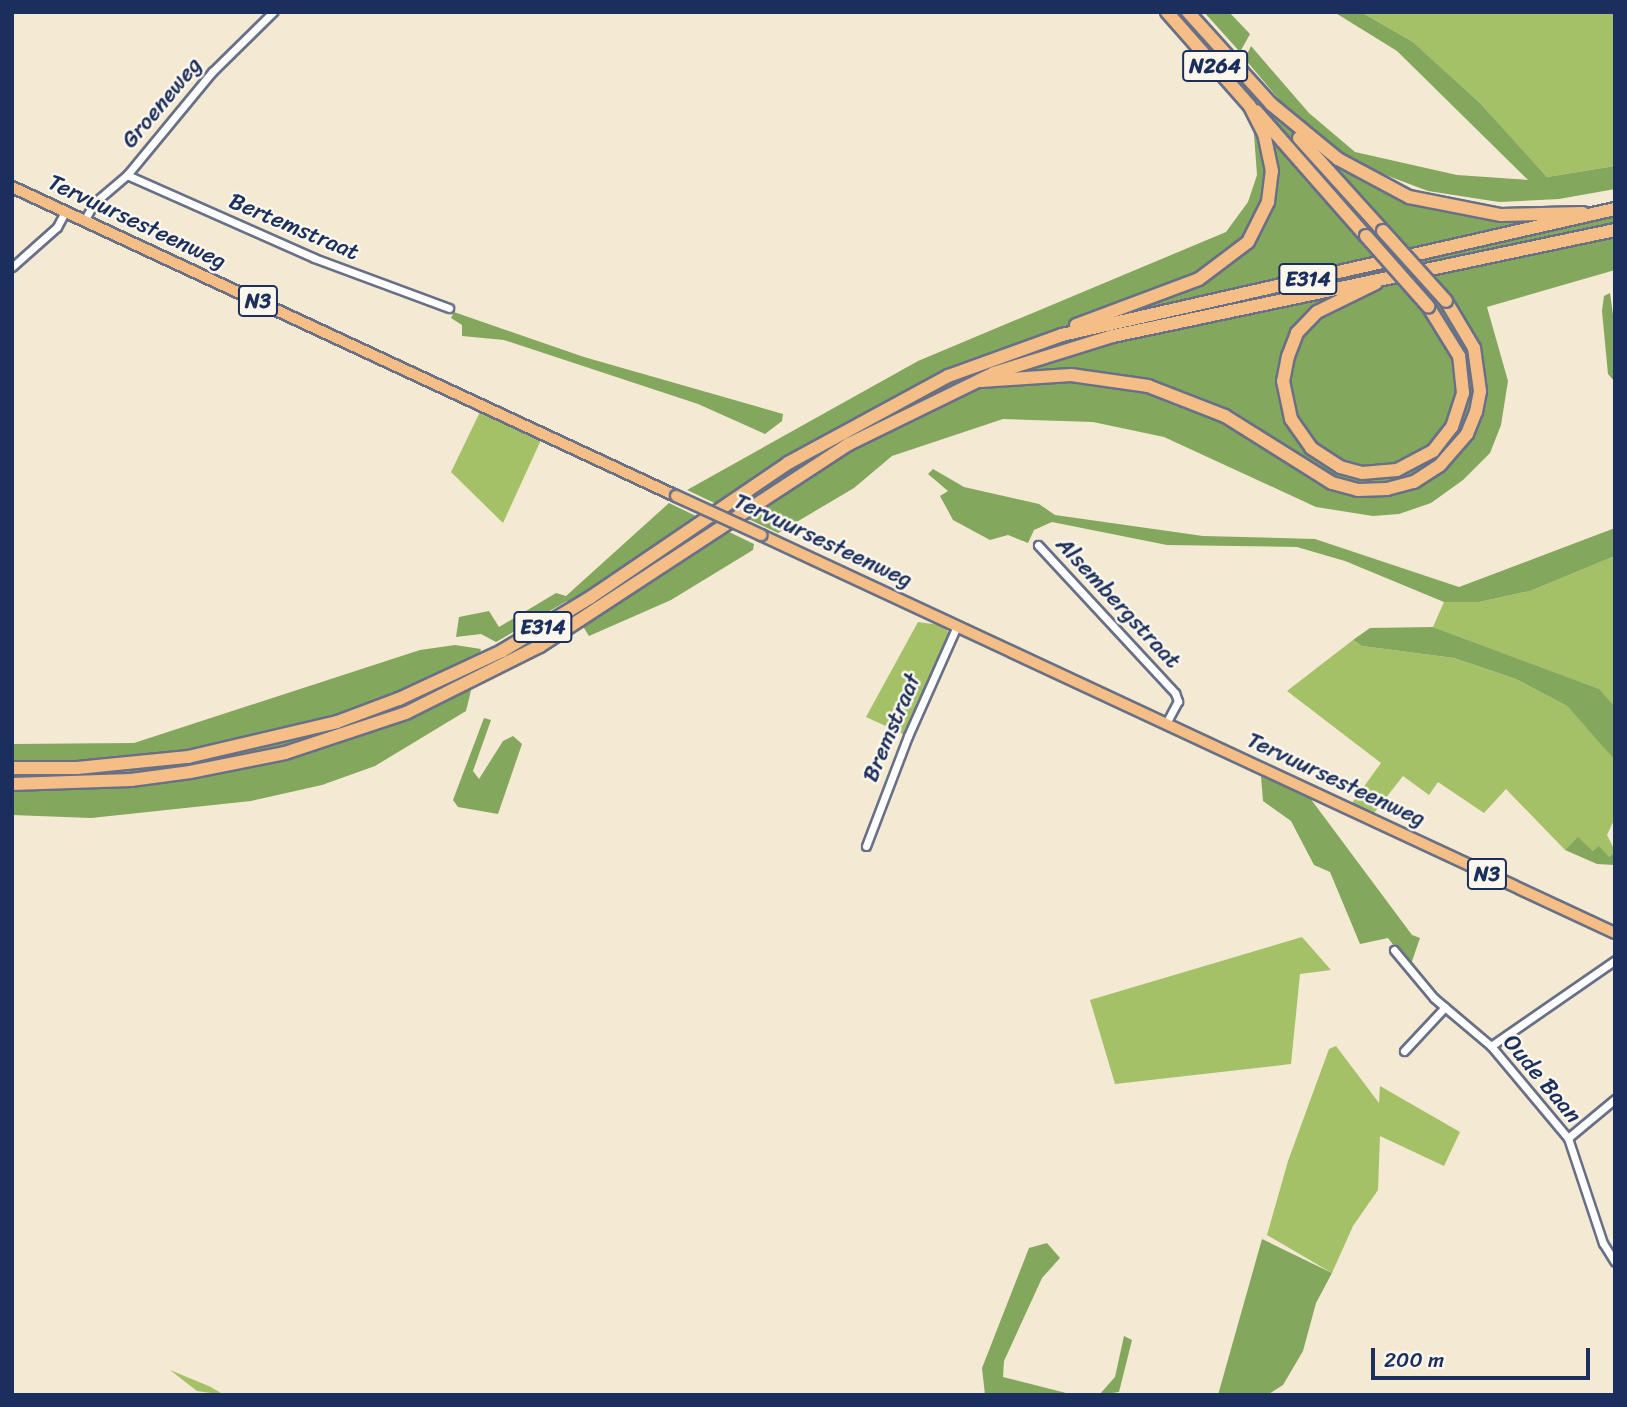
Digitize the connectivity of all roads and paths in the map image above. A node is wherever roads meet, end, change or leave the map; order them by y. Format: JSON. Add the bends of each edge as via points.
{"nodes":[{"id":1,"x":273,"y":12,"type":"edge"},
{"id":2,"x":1167,"y":12,"type":"edge"},
{"id":3,"x":1188,"y":12,"type":"edge"},
{"id":4,"x":1271,"y":104,"type":"junction"},
{"id":5,"x":1250,"y":106,"type":"junction"},
{"id":6,"x":127,"y":175,"type":"junction"},
{"id":7,"x":12,"y":187,"type":"edge"},
{"id":8,"x":1615,"y":209,"type":"edge"},
{"id":9,"x":65,"y":212,"type":"junction"},
{"id":10,"x":1601,"y":212,"type":"junction"},
{"id":11,"x":84,"y":221,"type":"junction"},
{"id":12,"x":1615,"y":230,"type":"edge"},
{"id":13,"x":12,"y":267,"type":"edge"},
{"id":14,"x":1385,"y":276,"type":"junction"},
{"id":15,"x":449,"y":308,"type":"dead end"},
{"id":16,"x":1062,"y":335,"type":"junction"},
{"id":17,"x":977,"y":381,"type":"junction"},
{"id":18,"x":1038,"y":545,"type":"dead end"},
{"id":19,"x":957,"y":626,"type":"junction"},
{"id":20,"x":1166,"y":724,"type":"junction"},
{"id":21,"x":12,"y":768,"type":"edge"},
{"id":22,"x":13,"y":784,"type":"edge"},
{"id":23,"x":866,"y":846,"type":"dead end"},
{"id":24,"x":1615,"y":933,"type":"edge"},
{"id":25,"x":1394,"y":950,"type":"dead end"},
{"id":26,"x":1615,"y":960,"type":"edge"},
{"id":27,"x":1445,"y":1007,"type":"junction"},
{"id":28,"x":1491,"y":1046,"type":"junction"},
{"id":29,"x":1404,"y":1051,"type":"dead end"},
{"id":30,"x":1615,"y":1099,"type":"edge"},
{"id":31,"x":1568,"y":1138,"type":"junction"},
{"id":32,"x":1615,"y":1262,"type":"edge"}],
"edges":[{"from":1,"to":6,"type":"street","name":"Groeneweg","via":[[212,72]]},
{"from":2,"to":5,"type":"highway","number":"N264"},
{"from":3,"to":4,"type":"highway","number":"N264"},
{"from":4,"to":10,"type":"highway","via":[[1338,159],[1383,186],[1418,200],[1501,215]]},
{"from":4,"to":17,"type":"highway","bridge":true,"via":[[1446,301],[1474,348],[1480,391],[1476,412],[1467,434],[1440,465],[1414,482],[1358,490],[1332,482],[1225,416],[1149,386],[1071,375]]},
{"from":5,"to":14,"type":"highway","bridge":true,"via":[[1427,306],[1460,356],[1463,393],[1452,428],[1433,451],[1397,470],[1362,472],[1311,448],[1291,419],[1283,381],[1297,333],[1317,312]]},
{"from":5,"to":16,"type":"highway","via":[[1264,134],[1272,171],[1268,202],[1248,242],[1232,259],[1199,279],[1071,327]]},
{"from":6,"to":11,"type":"street","name":"Groeneweg","via":[[94,204]]},
{"from":6,"to":15,"type":"street","name":"Bertemstraat","via":[[314,258]]},
{"from":7,"to":9,"type":"main road","name":"Tervuursesteenweg","number":"N3"},
{"from":8,"to":10,"type":"highway","number":"E314"},
{"from":9,"to":11,"type":"main road","name":"Tervuursesteenweg","number":"N3"},
{"from":9,"to":13,"type":"street","via":[[57,227]]},
{"from":10,"to":16,"type":"highway","number":"E314"},
{"from":11,"to":19,"type":"main road","name":"Tervuursesteenweg","number":"N3","bridge":true},
{"from":12,"to":14,"type":"highway","number":"E314"},
{"from":14,"to":17,"type":"highway","number":"E314","via":[[1113,336]]},
{"from":16,"to":21,"type":"highway","number":"E314","via":[[897,400],[788,463],[531,635],[400,699],[279,739],[188,757],[77,768]]},
{"from":17,"to":22,"type":"highway","number":"E314","via":[[905,413],[798,474],[601,609],[510,664],[405,713],[249,761],[131,780]]},
{"from":18,"to":20,"type":"street","name":"Alsembergstraat","via":[[1175,693],[1178,701]]},
{"from":19,"to":20,"type":"main road","name":"Tervuursesteenweg","number":"N3"},
{"from":19,"to":23,"type":"street","name":"Bremstraat"},
{"from":20,"to":24,"type":"main road","name":"Tervuursesteenweg","number":"N3"},
{"from":25,"to":27,"type":"street","name":"Oude Baan"},
{"from":26,"to":28,"type":"street"},
{"from":27,"to":28,"type":"street","name":"Oude Baan"},
{"from":27,"to":29,"type":"street"},
{"from":28,"to":31,"type":"street","name":"Oude Baan"},
{"from":30,"to":31,"type":"street"},
{"from":31,"to":32,"type":"street","name":"Oude Baan","via":[[1603,1243]]}]}
